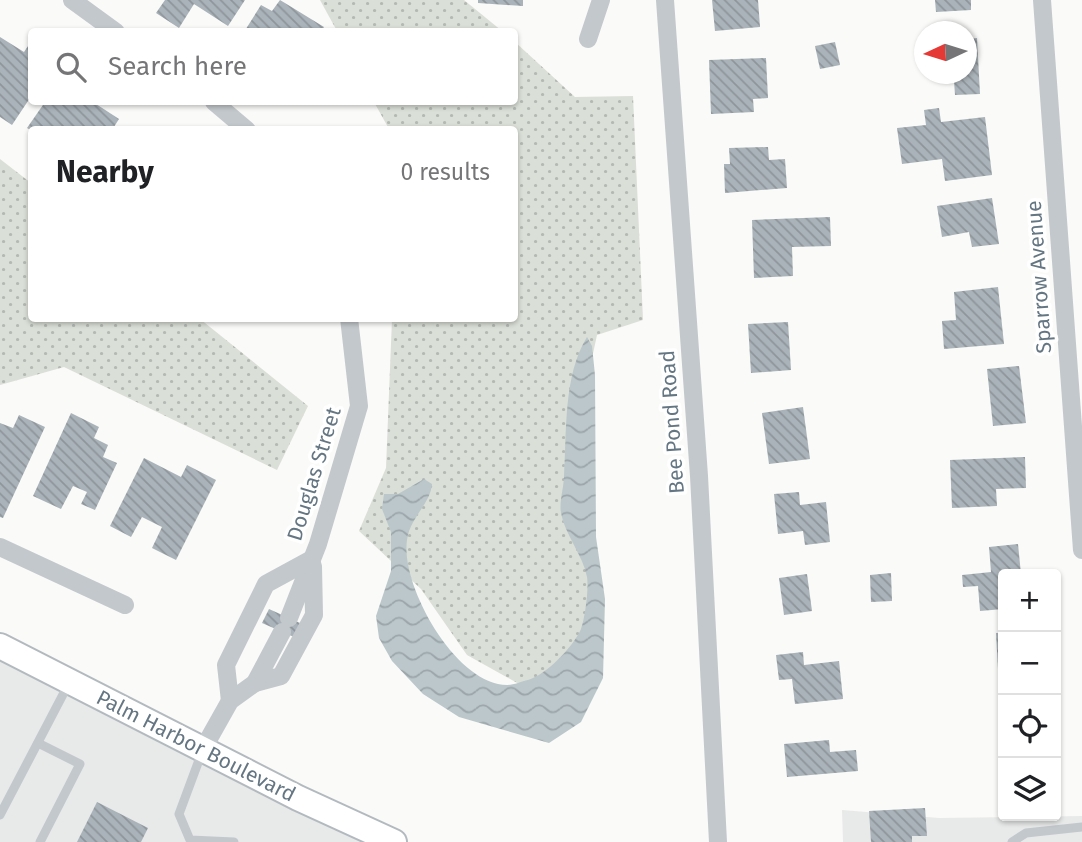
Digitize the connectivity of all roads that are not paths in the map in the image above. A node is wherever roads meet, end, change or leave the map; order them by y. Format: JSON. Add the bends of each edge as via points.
{"nodes":[{"id":1,"x":72,"y":0,"type":"edge"},
{"id":2,"x":601,"y":0,"type":"edge"},
{"id":3,"x":665,"y":0,"type":"edge"},
{"id":4,"x":1042,"y":0,"type":"edge"},
{"id":5,"x":110,"y":28,"type":"edge"},
{"id":6,"x":588,"y":39,"type":"dead end"},
{"id":7,"x":218,"y":105,"type":"edge"},
{"id":8,"x":242,"y":126,"type":"edge"},
{"id":9,"x":349,"y":322,"type":"edge"},
{"id":10,"x":0,"y":547,"type":"edge"},
{"id":11,"x":1082,"y":550,"type":"edge"},
{"id":12,"x":312,"y":559,"type":"junction"},
{"id":13,"x":125,"y":605,"type":"dead end"},
{"id":14,"x":0,"y":646,"type":"edge"},
{"id":15,"x":70,"y":682,"type":"junction"},
{"id":16,"x":254,"y":683,"type":"junction"},
{"id":17,"x":230,"y":701,"type":"junction"},
{"id":18,"x":38,"y":743,"type":"junction"},
{"id":19,"x":202,"y":749,"type":"junction"},
{"id":20,"x":0,"y":815,"type":"edge"},
{"id":21,"x":1082,"y":827,"type":"edge"},
{"id":22,"x":40,"y":842,"type":"edge"},
{"id":23,"x":234,"y":842,"type":"edge"},
{"id":24,"x":394,"y":842,"type":"edge"},
{"id":25,"x":718,"y":842,"type":"edge"},
{"id":26,"x":1012,"y":842,"type":"edge"}],
"edges":[{"from":1,"to":5,"type":"street"},
{"from":2,"to":6,"type":"street"},
{"from":3,"to":25,"type":"street","name":"Bee Pond Road","via":[[699,476]]},
{"from":4,"to":11,"type":"street","name":"Sparrow Avenue"},
{"from":7,"to":8,"type":"street"},
{"from":9,"to":12,"type":"street","name":"Douglas Street","via":[[359,406]]},
{"from":10,"to":13,"type":"street"},
{"from":12,"to":16,"type":"street","name":"Douglas Street","via":[[286,625]]},
{"from":12,"to":16,"type":"street","via":[[314,615],[281,676]]},
{"from":12,"to":17,"type":"street","name":"Douglas Street","via":[[266,584],[226,665]]},
{"from":14,"to":15,"type":"main road","name":"Palm Harbor Boulevard"},
{"from":15,"to":18,"type":"lane"},
{"from":15,"to":19,"type":"main road","name":"Palm Harbor Boulevard"},
{"from":16,"to":17,"type":"street","name":"Douglas Street"},
{"from":17,"to":19,"type":"street","name":"Douglas Street"},
{"from":18,"to":20,"type":"lane"},
{"from":18,"to":22,"type":"lane","via":[[80,764]]},
{"from":19,"to":23,"type":"lane","via":[[179,814],[190,839]]},
{"from":19,"to":24,"type":"main road","name":"Palm Harbor Boulevard"},
{"from":21,"to":26,"type":"lane","via":[[1026,833]]}]}
